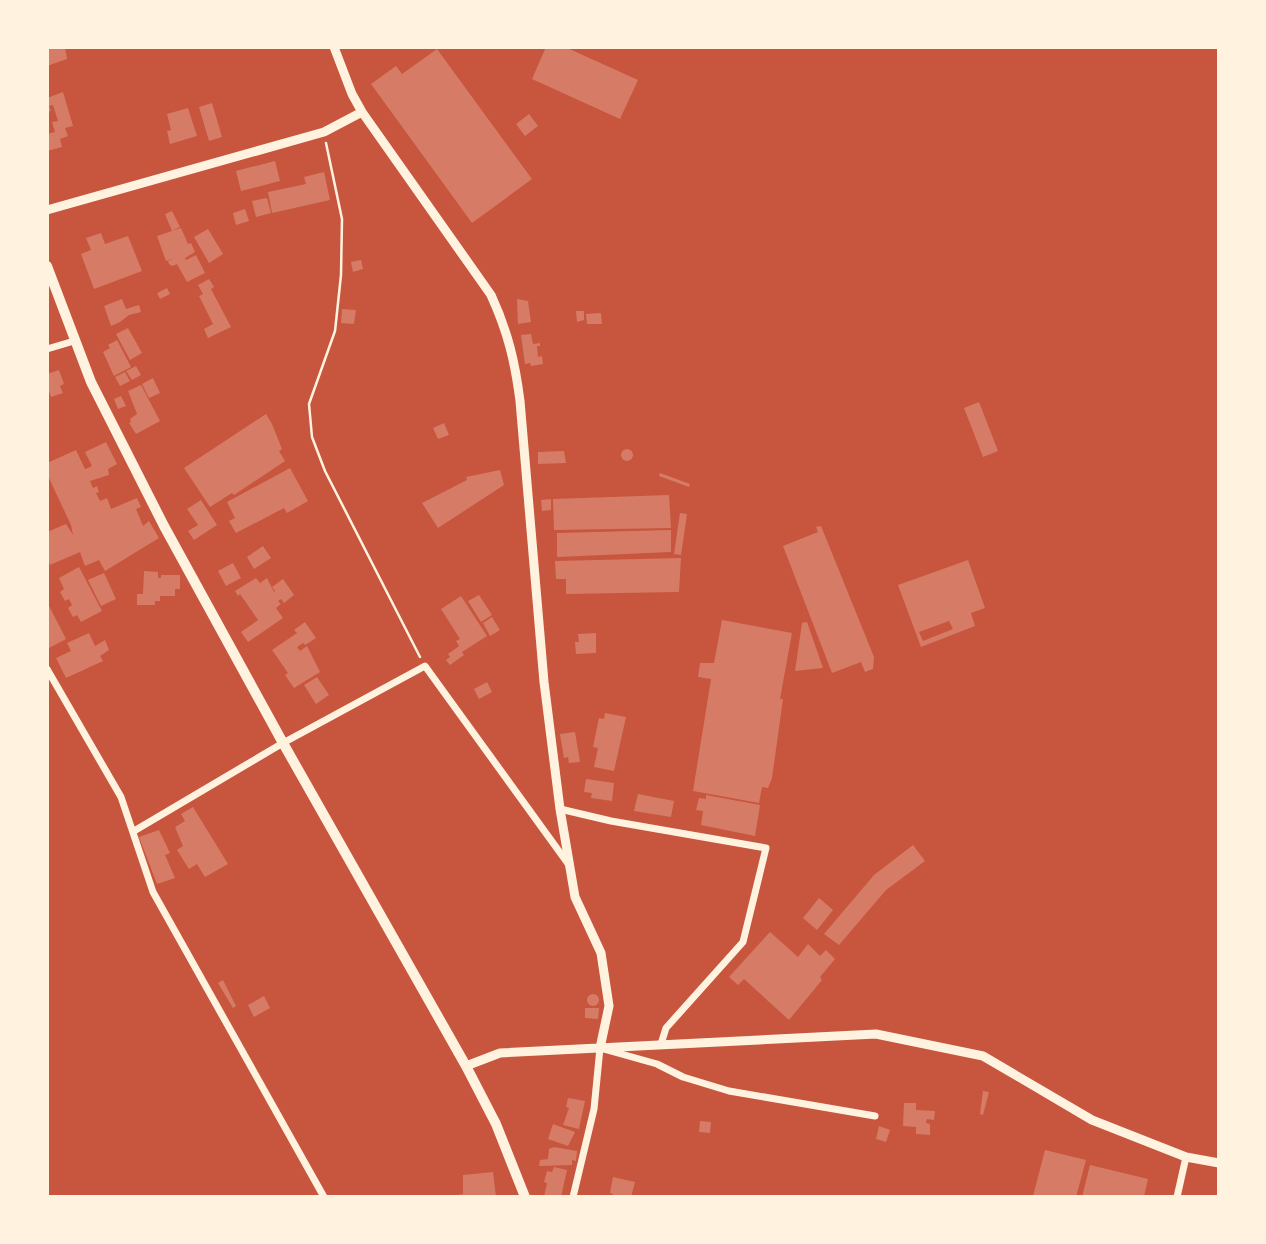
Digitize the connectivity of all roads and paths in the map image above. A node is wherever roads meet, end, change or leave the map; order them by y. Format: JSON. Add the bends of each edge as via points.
{"nodes":[{"id":1,"x":334,"y":47,"type":"edge"},
{"id":2,"x":362,"y":113,"type":"junction"},
{"id":3,"x":324,"y":132,"type":"junction"},
{"id":4,"x":47,"y":210,"type":"edge"},
{"id":5,"x":47,"y":266,"type":"edge"},
{"id":6,"x":74,"y":341,"type":"junction"},
{"id":7,"x":47,"y":349,"type":"edge"},
{"id":8,"x":425,"y":666,"type":"junction"},
{"id":9,"x":47,"y":669,"type":"edge"},
{"id":10,"x":283,"y":743,"type":"junction"},
{"id":11,"x":560,"y":809,"type":"junction"},
{"id":12,"x":134,"y":831,"type":"junction"},
{"id":13,"x":569,"y":865,"type":"junction"},
{"id":14,"x":661,"y":1044,"type":"junction"},
{"id":15,"x":600,"y":1048,"type":"junction"},
{"id":16,"x":466,"y":1066,"type":"junction"},
{"id":17,"x":875,"y":1116,"type":"dead end"},
{"id":18,"x":1186,"y":1157,"type":"junction"},
{"id":19,"x":1219,"y":1163,"type":"edge"},
{"id":20,"x":324,"y":1197,"type":"edge"},
{"id":21,"x":525,"y":1197,"type":"edge"},
{"id":22,"x":573,"y":1197,"type":"edge"},
{"id":23,"x":1177,"y":1197,"type":"edge"}],
"edges":[{"from":1,"to":2,"type":"street"},
{"from":2,"to":3,"type":"street"},
{"from":2,"to":11,"type":"street","via":[[491,295],[505,326],[520,401],[544,682]]},
{"from":3,"to":4,"type":"street"},
{"from":3,"to":8,"type":"path","via":[[342,219],[341,275],[335,331],[309,404],[312,437]]},
{"from":5,"to":6,"type":"main road"},
{"from":6,"to":7,"type":"street"},
{"from":6,"to":10,"type":"main road","via":[[163,526]]},
{"from":8,"to":10,"type":"street"},
{"from":8,"to":13,"type":"street"},
{"from":9,"to":12,"type":"street","via":[[121,797]]},
{"from":10,"to":12,"type":"street"},
{"from":10,"to":16,"type":"main road"},
{"from":11,"to":13,"type":"street"},
{"from":11,"to":14,"type":"street","via":[[766,848],[743,942],[666,1028]]},
{"from":12,"to":20,"type":"street","via":[[153,892]]},
{"from":13,"to":15,"type":"street","via":[[575,897],[601,953],[608,1006]]},
{"from":14,"to":15,"type":"street"},
{"from":14,"to":18,"type":"street","via":[[876,1034],[983,1056],[1092,1120]]},
{"from":15,"to":16,"type":"street","via":[[500,1053]]},
{"from":15,"to":17,"type":"street","via":[[729,1091]]},
{"from":15,"to":22,"type":"street","via":[[594,1109]]},
{"from":16,"to":21,"type":"main road","via":[[496,1124]]},
{"from":18,"to":19,"type":"street"},
{"from":18,"to":23,"type":"street"}]}
